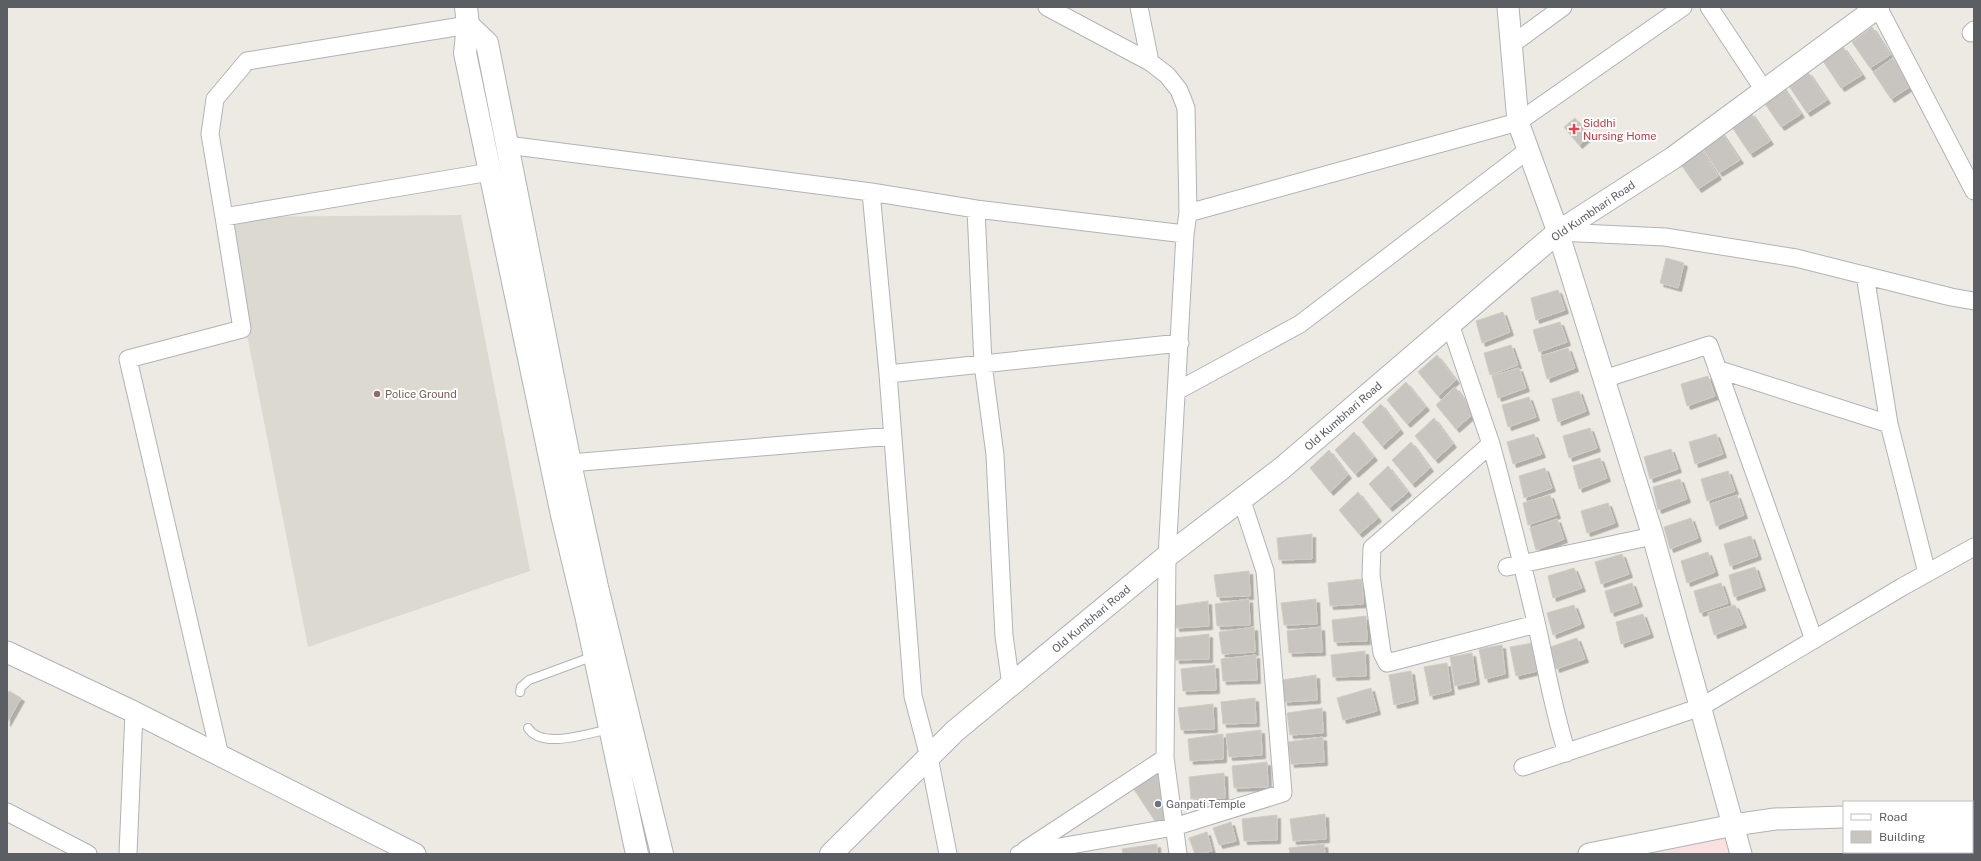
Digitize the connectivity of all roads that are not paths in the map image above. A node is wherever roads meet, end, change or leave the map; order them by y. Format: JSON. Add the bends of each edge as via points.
{"nodes":[{"id":1,"x":1047,"y":7,"type":"edge"},
{"id":2,"x":1139,"y":7,"type":"edge"},
{"id":3,"x":1508,"y":7,"type":"edge"},
{"id":4,"x":1562,"y":7,"type":"edge"},
{"id":5,"x":1683,"y":7,"type":"edge"},
{"id":6,"x":1709,"y":7,"type":"edge"},
{"id":7,"x":1878,"y":7,"type":"edge"},
{"id":8,"x":467,"y":16,"type":"edge"},
{"id":9,"x":1511,"y":45,"type":"junction"},
{"id":10,"x":1150,"y":62,"type":"junction"},
{"id":11,"x":1764,"y":90,"type":"junction"},
{"id":12,"x":1518,"y":122,"type":"junction"},
{"id":13,"x":507,"y":145,"type":"junction"},
{"id":14,"x":1528,"y":150,"type":"junction"},
{"id":15,"x":490,"y":172,"type":"junction"},
{"id":16,"x":1974,"y":191,"type":"edge"},
{"id":17,"x":872,"y":192,"type":"junction"},
{"id":18,"x":976,"y":209,"type":"junction"},
{"id":19,"x":1188,"y":213,"type":"junction"},
{"id":20,"x":224,"y":217,"type":"junction"},
{"id":21,"x":1558,"y":232,"type":"junction"},
{"id":22,"x":1184,"y":234,"type":"junction"},
{"id":23,"x":1865,"y":275,"type":"junction"},
{"id":24,"x":1974,"y":301,"type":"edge"},
{"id":25,"x":1450,"y":324,"type":"junction"},
{"id":26,"x":1180,"y":343,"type":"junction"},
{"id":27,"x":983,"y":364,"type":"junction"},
{"id":28,"x":1717,"y":369,"type":"junction"},
{"id":29,"x":888,"y":374,"type":"junction"},
{"id":30,"x":1604,"y":379,"type":"junction"},
{"id":31,"x":1177,"y":391,"type":"junction"},
{"id":32,"x":1889,"y":424,"type":"junction"},
{"id":33,"x":892,"y":436,"type":"junction"},
{"id":34,"x":1491,"y":444,"type":"junction"},
{"id":35,"x":570,"y":462,"type":"junction"},
{"id":36,"x":1242,"y":501,"type":"junction"},
{"id":37,"x":1653,"y":536,"type":"junction"},
{"id":38,"x":1974,"y":547,"type":"edge"},
{"id":39,"x":1167,"y":556,"type":"junction"},
{"id":40,"x":1515,"y":565,"type":"junction"},
{"id":41,"x":1927,"y":573,"type":"junction"},
{"id":42,"x":1536,"y":624,"type":"junction"},
{"id":43,"x":1814,"y":640,"type":"junction"},
{"id":44,"x":7,"y":652,"type":"edge"},
{"id":45,"x":594,"y":656,"type":"junction"},
{"id":46,"x":1011,"y":685,"type":"junction"},
{"id":47,"x":520,"y":692,"type":"dead end"},
{"id":48,"x":1701,"y":707,"type":"junction"},
{"id":49,"x":134,"y":712,"type":"junction"},
{"id":50,"x":528,"y":728,"type":"dead end"},
{"id":51,"x":610,"y":729,"type":"junction"},
{"id":52,"x":1567,"y":752,"type":"junction"},
{"id":53,"x":220,"y":756,"type":"junction"},
{"id":54,"x":929,"y":756,"type":"junction"},
{"id":55,"x":1165,"y":758,"type":"junction"},
{"id":56,"x":1523,"y":767,"type":"dead end"},
{"id":57,"x":7,"y":812,"type":"edge"},
{"id":58,"x":1843,"y":817,"type":"edge"},
{"id":59,"x":1734,"y":825,"type":"junction"},
{"id":60,"x":1174,"y":827,"type":"junction"},
{"id":61,"x":88,"y":854,"type":"edge"},
{"id":62,"x":128,"y":854,"type":"edge"},
{"id":63,"x":415,"y":854,"type":"edge"},
{"id":64,"x":637,"y":854,"type":"edge"},
{"id":65,"x":662,"y":854,"type":"edge"},
{"id":66,"x":831,"y":854,"type":"edge"},
{"id":67,"x":948,"y":854,"type":"edge"},
{"id":68,"x":1020,"y":854,"type":"edge"},
{"id":69,"x":1178,"y":854,"type":"edge"},
{"id":70,"x":1588,"y":854,"type":"edge"},
{"id":71,"x":1741,"y":854,"type":"edge"}],
"edges":[{"from":1,"to":10,"type":"street"},
{"from":2,"to":10,"type":"street"},
{"from":3,"to":9,"type":"street"},
{"from":4,"to":9,"type":"street"},
{"from":5,"to":12,"type":"street"},
{"from":6,"to":11,"type":"street"},
{"from":7,"to":11,"type":"main road","name":"Old Kumbhari Road"},
{"from":7,"to":16,"type":"street"},
{"from":8,"to":13,"type":"main road","via":[[487,43]]},
{"from":8,"to":15,"type":"main road","via":[[465,53]]},
{"from":8,"to":20,"type":"street","via":[[247,61],[215,99],[210,134]]},
{"from":9,"to":12,"type":"street"},
{"from":10,"to":19,"type":"street","via":[[1167,75],[1179,90],[1186,108]]},
{"from":11,"to":21,"type":"main road","name":"Old Kumbhari Road","via":[[1673,158]]},
{"from":12,"to":14,"type":"street"},
{"from":12,"to":19,"type":"street"},
{"from":13,"to":17,"type":"street"},
{"from":13,"to":35,"type":"main road"},
{"from":14,"to":21,"type":"street"},
{"from":14,"to":31,"type":"street","via":[[1300,324]]},
{"from":15,"to":20,"type":"street"},
{"from":15,"to":45,"type":"main road"},
{"from":17,"to":18,"type":"street"},
{"from":17,"to":29,"type":"street"},
{"from":18,"to":22,"type":"street"},
{"from":18,"to":27,"type":"street"},
{"from":19,"to":22,"type":"street"},
{"from":20,"to":53,"type":"street","via":[[242,329],[128,359]]},
{"from":21,"to":23,"type":"street","via":[[1665,237],[1796,258]]},
{"from":21,"to":25,"type":"main road","name":"Old Kumbhari Road"},
{"from":21,"to":30,"type":"street"},
{"from":22,"to":26,"type":"street"},
{"from":23,"to":24,"type":"street"},
{"from":23,"to":32,"type":"street"},
{"from":25,"to":34,"type":"street"},
{"from":25,"to":36,"type":"main road","name":"Old Kumbhari Road"},
{"from":26,"to":27,"type":"street"},
{"from":26,"to":31,"type":"street"},
{"from":27,"to":29,"type":"street"},
{"from":27,"to":46,"type":"street","via":[[995,455],[1004,636]]},
{"from":28,"to":30,"type":"street","via":[[1709,346]]},
{"from":28,"to":32,"type":"street"},
{"from":28,"to":43,"type":"street"},
{"from":29,"to":33,"type":"street"},
{"from":30,"to":37,"type":"street"},
{"from":31,"to":39,"type":"street"},
{"from":32,"to":41,"type":"street"},
{"from":33,"to":35,"type":"street"},
{"from":33,"to":54,"type":"street","via":[[913,696]]},
{"from":34,"to":40,"type":"street"},
{"from":34,"to":42,"type":"street","via":[[1372,548],[1371,574],[1382,653],[1387,663]]},
{"from":35,"to":65,"type":"main road","via":[[597,587]]},
{"from":36,"to":39,"type":"main road","name":"Old Kumbhari Road"},
{"from":36,"to":60,"type":"street","via":[[1264,571],[1283,793]]},
{"from":37,"to":40,"type":"street"},
{"from":37,"to":48,"type":"street"},
{"from":38,"to":41,"type":"street"},
{"from":39,"to":46,"type":"main road","name":"Old Kumbhari Road"},
{"from":39,"to":55,"type":"street"},
{"from":40,"to":42,"type":"street"},
{"from":41,"to":43,"type":"street"},
{"from":42,"to":52,"type":"street","via":[[1558,725]]},
{"from":43,"to":48,"type":"street"},
{"from":44,"to":49,"type":"street"},
{"from":45,"to":47,"type":"lane","via":[[528,680]]},
{"from":45,"to":51,"type":"main road"},
{"from":46,"to":54,"type":"main road","name":"Old Kumbhari Road"},
{"from":48,"to":52,"type":"street"},
{"from":48,"to":59,"type":"street"},
{"from":49,"to":53,"type":"street"},
{"from":49,"to":62,"type":"street"},
{"from":50,"to":51,"type":"lane","via":[[531,734],[546,740]]},
{"from":51,"to":64,"type":"main road"},
{"from":52,"to":56,"type":"street"},
{"from":53,"to":63,"type":"street"},
{"from":54,"to":66,"type":"main road","name":"Old Kumbhari Road"},
{"from":54,"to":67,"type":"street"},
{"from":55,"to":60,"type":"street"},
{"from":55,"to":68,"type":"street"},
{"from":57,"to":61,"type":"street"},
{"from":58,"to":59,"type":"street","via":[[1775,819]]},
{"from":59,"to":70,"type":"street"},
{"from":59,"to":71,"type":"street"},
{"from":60,"to":68,"type":"street"},
{"from":60,"to":69,"type":"street"}]}
